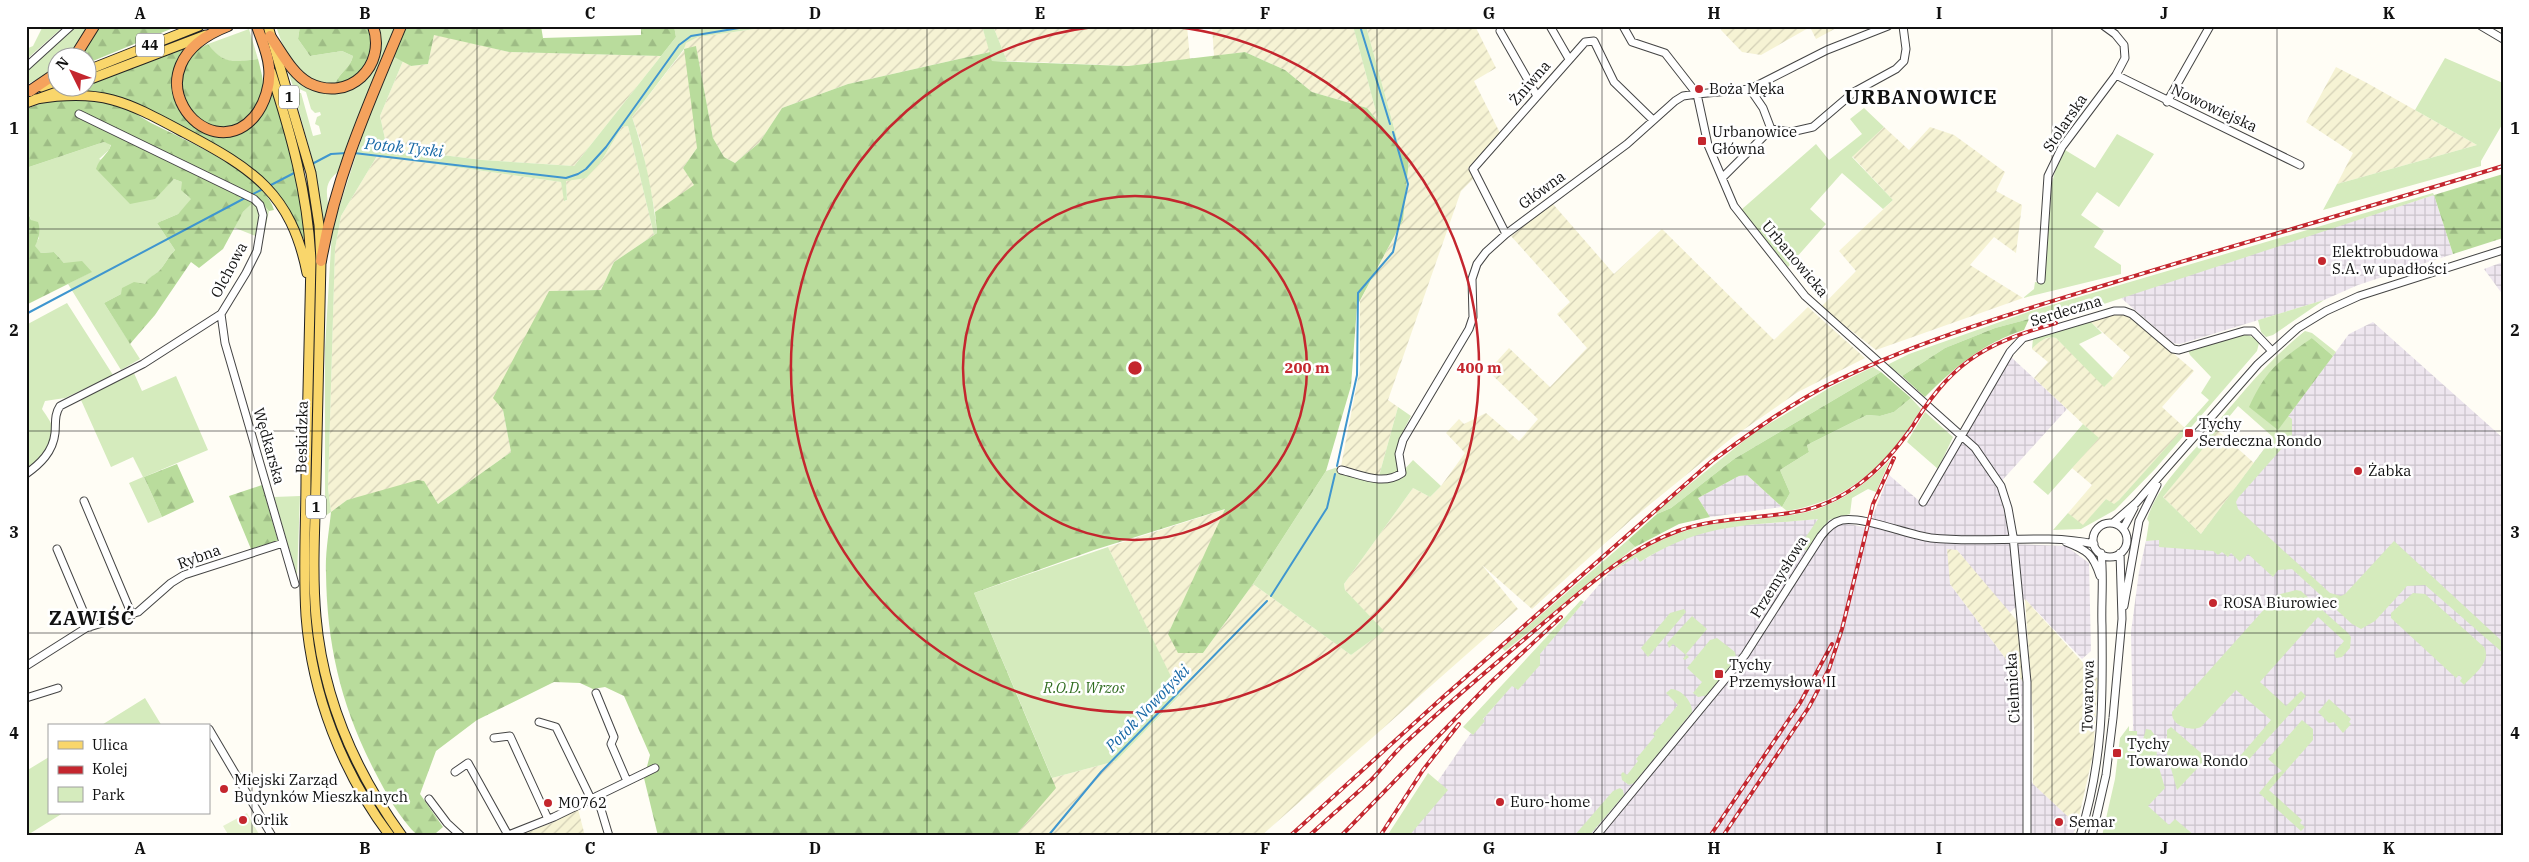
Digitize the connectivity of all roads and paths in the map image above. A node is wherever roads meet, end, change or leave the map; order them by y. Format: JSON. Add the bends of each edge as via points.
{"nodes":[{"id":1,"x":71,"y":26,"type":"edge"},
{"id":2,"x":94,"y":26,"type":"edge"},
{"id":3,"x":199,"y":26,"type":"edge"},
{"id":4,"x":228,"y":26,"type":"edge"},
{"id":5,"x":257,"y":26,"type":"edge"},
{"id":6,"x":373,"y":26,"type":"edge"},
{"id":7,"x":401,"y":26,"type":"edge"},
{"id":8,"x":1550,"y":26,"type":"edge"},
{"id":9,"x":1623,"y":26,"type":"edge"},
{"id":10,"x":1888,"y":26,"type":"edge"},
{"id":11,"x":1903,"y":26,"type":"edge"},
{"id":12,"x":2104,"y":26,"type":"edge"},
{"id":13,"x":2210,"y":26,"type":"edge"},
{"id":14,"x":2480,"y":26,"type":"edge"},
{"id":15,"x":269,"y":31,"type":"edge"},
{"id":16,"x":1500,"y":31,"type":"dead end"},
{"id":17,"x":209,"y":34,"type":"junction"},
{"id":18,"x":2503,"y":39,"type":"edge"},
{"id":19,"x":80,"y":48,"type":"edge"},
{"id":20,"x":1569,"y":59,"type":"junction"},
{"id":21,"x":98,"y":66,"type":"edge"},
{"id":22,"x":26,"y":67,"type":"edge"},
{"id":23,"x":269,"y":67,"type":"junction"},
{"id":24,"x":2116,"y":75,"type":"junction"},
{"id":25,"x":98,"y":76,"type":"edge"},
{"id":26,"x":48,"y":80,"type":"edge"},
{"id":27,"x":48,"y":86,"type":"edge"},
{"id":28,"x":1750,"y":89,"type":"junction"},
{"id":29,"x":48,"y":91,"type":"edge"},
{"id":30,"x":31,"y":94,"type":"edge"},
{"id":31,"x":1697,"y":94,"type":"junction"},
{"id":32,"x":1537,"y":96,"type":"junction"},
{"id":33,"x":2168,"y":102,"type":"junction"},
{"id":34,"x":26,"y":103,"type":"edge"},
{"id":35,"x":79,"y":114,"type":"dead end"},
{"id":36,"x":1653,"y":120,"type":"junction"},
{"id":37,"x":1772,"y":129,"type":"junction"},
{"id":38,"x":2300,"y":165,"type":"dead end"},
{"id":39,"x":1723,"y":176,"type":"junction"},
{"id":40,"x":1506,"y":234,"type":"junction"},
{"id":41,"x":2503,"y":250,"type":"edge"},
{"id":42,"x":321,"y":261,"type":"junction"},
{"id":43,"x":2041,"y":280,"type":"dead end"},
{"id":44,"x":310,"y":290,"type":"junction"},
{"id":45,"x":221,"y":314,"type":"junction"},
{"id":46,"x":2271,"y":350,"type":"junction"},
{"id":47,"x":1961,"y":437,"type":"junction"},
{"id":48,"x":2167,"y":468,"type":"junction"},
{"id":49,"x":1341,"y":470,"type":"dead end"},
{"id":50,"x":26,"y":474,"type":"edge"},
{"id":51,"x":84,"y":501,"type":"dead end"},
{"id":52,"x":1923,"y":502,"type":"dead end"},
{"id":53,"x":2136,"y":503,"type":"junction"},
{"id":54,"x":2113,"y":523,"type":"junction"},
{"id":55,"x":2123,"y":529,"type":"junction"},
{"id":56,"x":2095,"y":533,"type":"junction"},
{"id":57,"x":2013,"y":540,"type":"junction"},
{"id":58,"x":2061,"y":540,"type":"junction"},
{"id":59,"x":2074,"y":540,"type":"junction"},
{"id":60,"x":283,"y":543,"type":"junction"},
{"id":61,"x":2094,"y":544,"type":"junction"},
{"id":62,"x":58,"y":549,"type":"dead end"},
{"id":63,"x":2120,"y":553,"type":"junction"},
{"id":64,"x":2101,"y":554,"type":"junction"},
{"id":65,"x":2101,"y":581,"type":"junction"},
{"id":66,"x":295,"y":584,"type":"dead end"},
{"id":67,"x":132,"y":615,"type":"junction"},
{"id":68,"x":2122,"y":619,"type":"junction"},
{"id":69,"x":90,"y":626,"type":"junction"},
{"id":70,"x":26,"y":666,"type":"edge"},
{"id":71,"x":58,"y":688,"type":"dead end"},
{"id":72,"x":596,"y":693,"type":"dead end"},
{"id":73,"x":26,"y":698,"type":"edge"},
{"id":74,"x":539,"y":722,"type":"dead end"},
{"id":75,"x":210,"y":731,"type":"edge"},
{"id":76,"x":494,"y":738,"type":"dead end"},
{"id":77,"x":655,"y":768,"type":"dead end"},
{"id":78,"x":455,"y":772,"type":"dead end"},
{"id":79,"x":628,"y":781,"type":"junction"},
{"id":80,"x":594,"y":797,"type":"junction"},
{"id":81,"x":429,"y":799,"type":"dead end"},
{"id":82,"x":548,"y":819,"type":"junction"},
{"id":83,"x":507,"y":835,"type":"edge"},
{"id":84,"x":272,"y":836,"type":"edge"},
{"id":85,"x":390,"y":836,"type":"edge"},
{"id":86,"x":402,"y":836,"type":"edge"},
{"id":87,"x":461,"y":836,"type":"edge"},
{"id":88,"x":609,"y":836,"type":"edge"},
{"id":89,"x":1596,"y":836,"type":"edge"},
{"id":90,"x":2027,"y":836,"type":"edge"},
{"id":91,"x":2080,"y":836,"type":"edge"},
{"id":92,"x":2092,"y":836,"type":"edge"}],
"edges":[{"from":1,"to":22,"type":"street"},
{"from":2,"to":19,"type":"highway"},
{"from":3,"to":21,"type":"main road","number":"44"},
{"from":4,"to":17,"type":"highway","number":"44"},
{"from":5,"to":23,"type":"highway","name":"Beskidzka","number":"1"},
{"from":6,"to":15,"type":"highway","via":[[377,51],[372,64],[354,83],[342,88],[309,83],[297,73]]},
{"from":7,"to":42,"type":"highway","via":[[332,204]]},
{"from":8,"to":20,"type":"street"},
{"from":9,"to":31,"type":"street","name":"Urbanowicka","via":[[1632,42],[1660,50],[1671,58]]},
{"from":10,"to":28,"type":"street","name":"Główna","via":[[1827,50]]},
{"from":11,"to":37,"type":"street","via":[[1906,49],[1904,61],[1896,69],[1854,92],[1813,127],[1791,132]]},
{"from":12,"to":24,"type":"street","name":"Stolarska","via":[[2124,45],[2124,58]]},
{"from":13,"to":33,"type":"street"},
{"from":14,"to":18,"type":"street"},
{"from":15,"to":42,"type":"main road","name":"Beskidzka","number":"1","via":[[308,158],[319,225]]},
{"from":16,"to":32,"type":"street"},
{"from":17,"to":23,"type":"highway","via":[[185,58],[177,82],[179,102],[184,112],[200,126],[228,131],[250,121],[263,102]]},
{"from":17,"to":25,"type":"main road","number":"44"},
{"from":20,"to":32,"type":"street","name":"Żniwna"},
{"from":20,"to":36,"type":"street","name":"Żniwna","via":[[1585,42],[1594,41],[1614,82]]},
{"from":23,"to":44,"type":"main road","name":"Beskidzka","number":"1","via":[[302,177],[309,226]]},
{"from":24,"to":33,"type":"street","name":"Nowowiejska"},
{"from":24,"to":43,"type":"street","name":"Stolarska","via":[[2062,148],[2048,176]]},
{"from":26,"to":30,"type":"highway"},
{"from":27,"to":30,"type":"main road"},
{"from":28,"to":31,"type":"street","name":"Główna"},
{"from":28,"to":37,"type":"street"},
{"from":29,"to":30,"type":"main road"},
{"from":30,"to":34,"type":"main road"},
{"from":30,"to":44,"type":"main road","via":[[84,94],[125,103],[231,157],[276,198],[299,241]]},
{"from":31,"to":36,"type":"street","name":"Główna","via":[[1678,99]]},
{"from":31,"to":39,"type":"street","name":"Urbanowicka","via":[[1708,144]]},
{"from":32,"to":40,"type":"street","name":"Żniwna","via":[[1473,169]]},
{"from":33,"to":38,"type":"street","name":"Nowowiejska"},
{"from":35,"to":45,"type":"street","name":"Olchowa","via":[[254,199],[263,215],[257,251]]},
{"from":36,"to":40,"type":"street","name":"Główna"},
{"from":37,"to":39,"type":"street"},
{"from":39,"to":47,"type":"street","name":"Urbanowicka","via":[[1738,213],[1805,296]]},
{"from":40,"to":49,"type":"street","name":"Główna","via":[[1478,264],[1472,279],[1473,317],[1469,329],[1403,440],[1399,454],[1402,472],[1393,479],[1383,480]]},
{"from":41,"to":46,"type":"street","via":[[2341,303],[2298,328]]},
{"from":42,"to":86,"type":"main road","name":"Beskidzka","number":"1","via":[[314,579],[319,641],[332,701],[352,752],[376,798]]},
{"from":44,"to":85,"type":"main road","name":"Beskidzka","number":"1","via":[[305,579],[309,644],[323,704],[342,756],[367,803]]},
{"from":45,"to":50,"type":"street","name":"Olchowa","via":[[143,364],[60,406],[49,450],[40,464]]},
{"from":45,"to":60,"type":"street","name":"Wędkarska","via":[[225,343]]},
{"from":46,"to":47,"type":"street","name":"Serdeczna","via":[[2253,331],[2244,331],[2173,350],[2132,314],[2114,311],[2023,338],[2016,343]]},
{"from":46,"to":48,"type":"street"},
{"from":47,"to":52,"type":"street","name":"Serdeczna"},
{"from":47,"to":57,"type":"street","name":"Urbanowicka","via":[[1978,453],[2001,486]]},
{"from":48,"to":53,"type":"street"},
{"from":48,"to":68,"type":"street","via":[[2139,521]]},
{"from":51,"to":67,"type":"street"},
{"from":53,"to":54,"type":"street"},
{"from":53,"to":55,"type":"street"},
{"from":54,"to":55,"type":"street"},
{"from":54,"to":56,"type":"street","via":[[2100,526]]},
{"from":55,"to":63,"type":"street","via":[[2127,542]]},
{"from":56,"to":59,"type":"street","name":"Przemysłowa"},
{"from":56,"to":61,"type":"street"},
{"from":57,"to":58,"type":"street","name":"Przemysłowa"},
{"from":57,"to":89,"type":"street","name":"Przemysłowa","via":[[1931,538],[1852,520],[1832,524],[1821,536],[1745,655]]},
{"from":57,"to":90,"type":"street","name":"Cielmicka","via":[[2027,682]]},
{"from":58,"to":59,"type":"street","name":"Przemysłowa"},
{"from":58,"to":65,"type":"street","via":[[2094,559]]},
{"from":59,"to":61,"type":"street","name":"Przemysłowa"},
{"from":60,"to":66,"type":"street","name":"Wędkarska"},
{"from":60,"to":67,"type":"street","name":"Rybna","via":[[184,575]]},
{"from":61,"to":64,"type":"street"},
{"from":62,"to":69,"type":"street"},
{"from":63,"to":64,"type":"street"},
{"from":63,"to":68,"type":"street","name":"Towarowa"},
{"from":64,"to":65,"type":"street","name":"Towarowa"},
{"from":65,"to":91,"type":"street","name":"Towarowa","via":[[2103,710],[2100,747]]},
{"from":67,"to":69,"type":"street","name":"Rybna"},
{"from":68,"to":92,"type":"street","name":"Towarowa","via":[[2106,775]]},
{"from":69,"to":70,"type":"street","name":"Rybna"},
{"from":71,"to":73,"type":"street"},
{"from":72,"to":79,"type":"street"},
{"from":74,"to":80,"type":"street","via":[[556,727]]},
{"from":75,"to":84,"type":"street"},
{"from":76,"to":82,"type":"street","via":[[510,736]]},
{"from":77,"to":79,"type":"street"},
{"from":78,"to":83,"type":"street","via":[[468,763]]},
{"from":79,"to":80,"type":"street"},
{"from":80,"to":82,"type":"street"},
{"from":80,"to":88,"type":"street"},
{"from":81,"to":87,"type":"street","via":[[446,823]]},
{"from":82,"to":83,"type":"street"}]}
